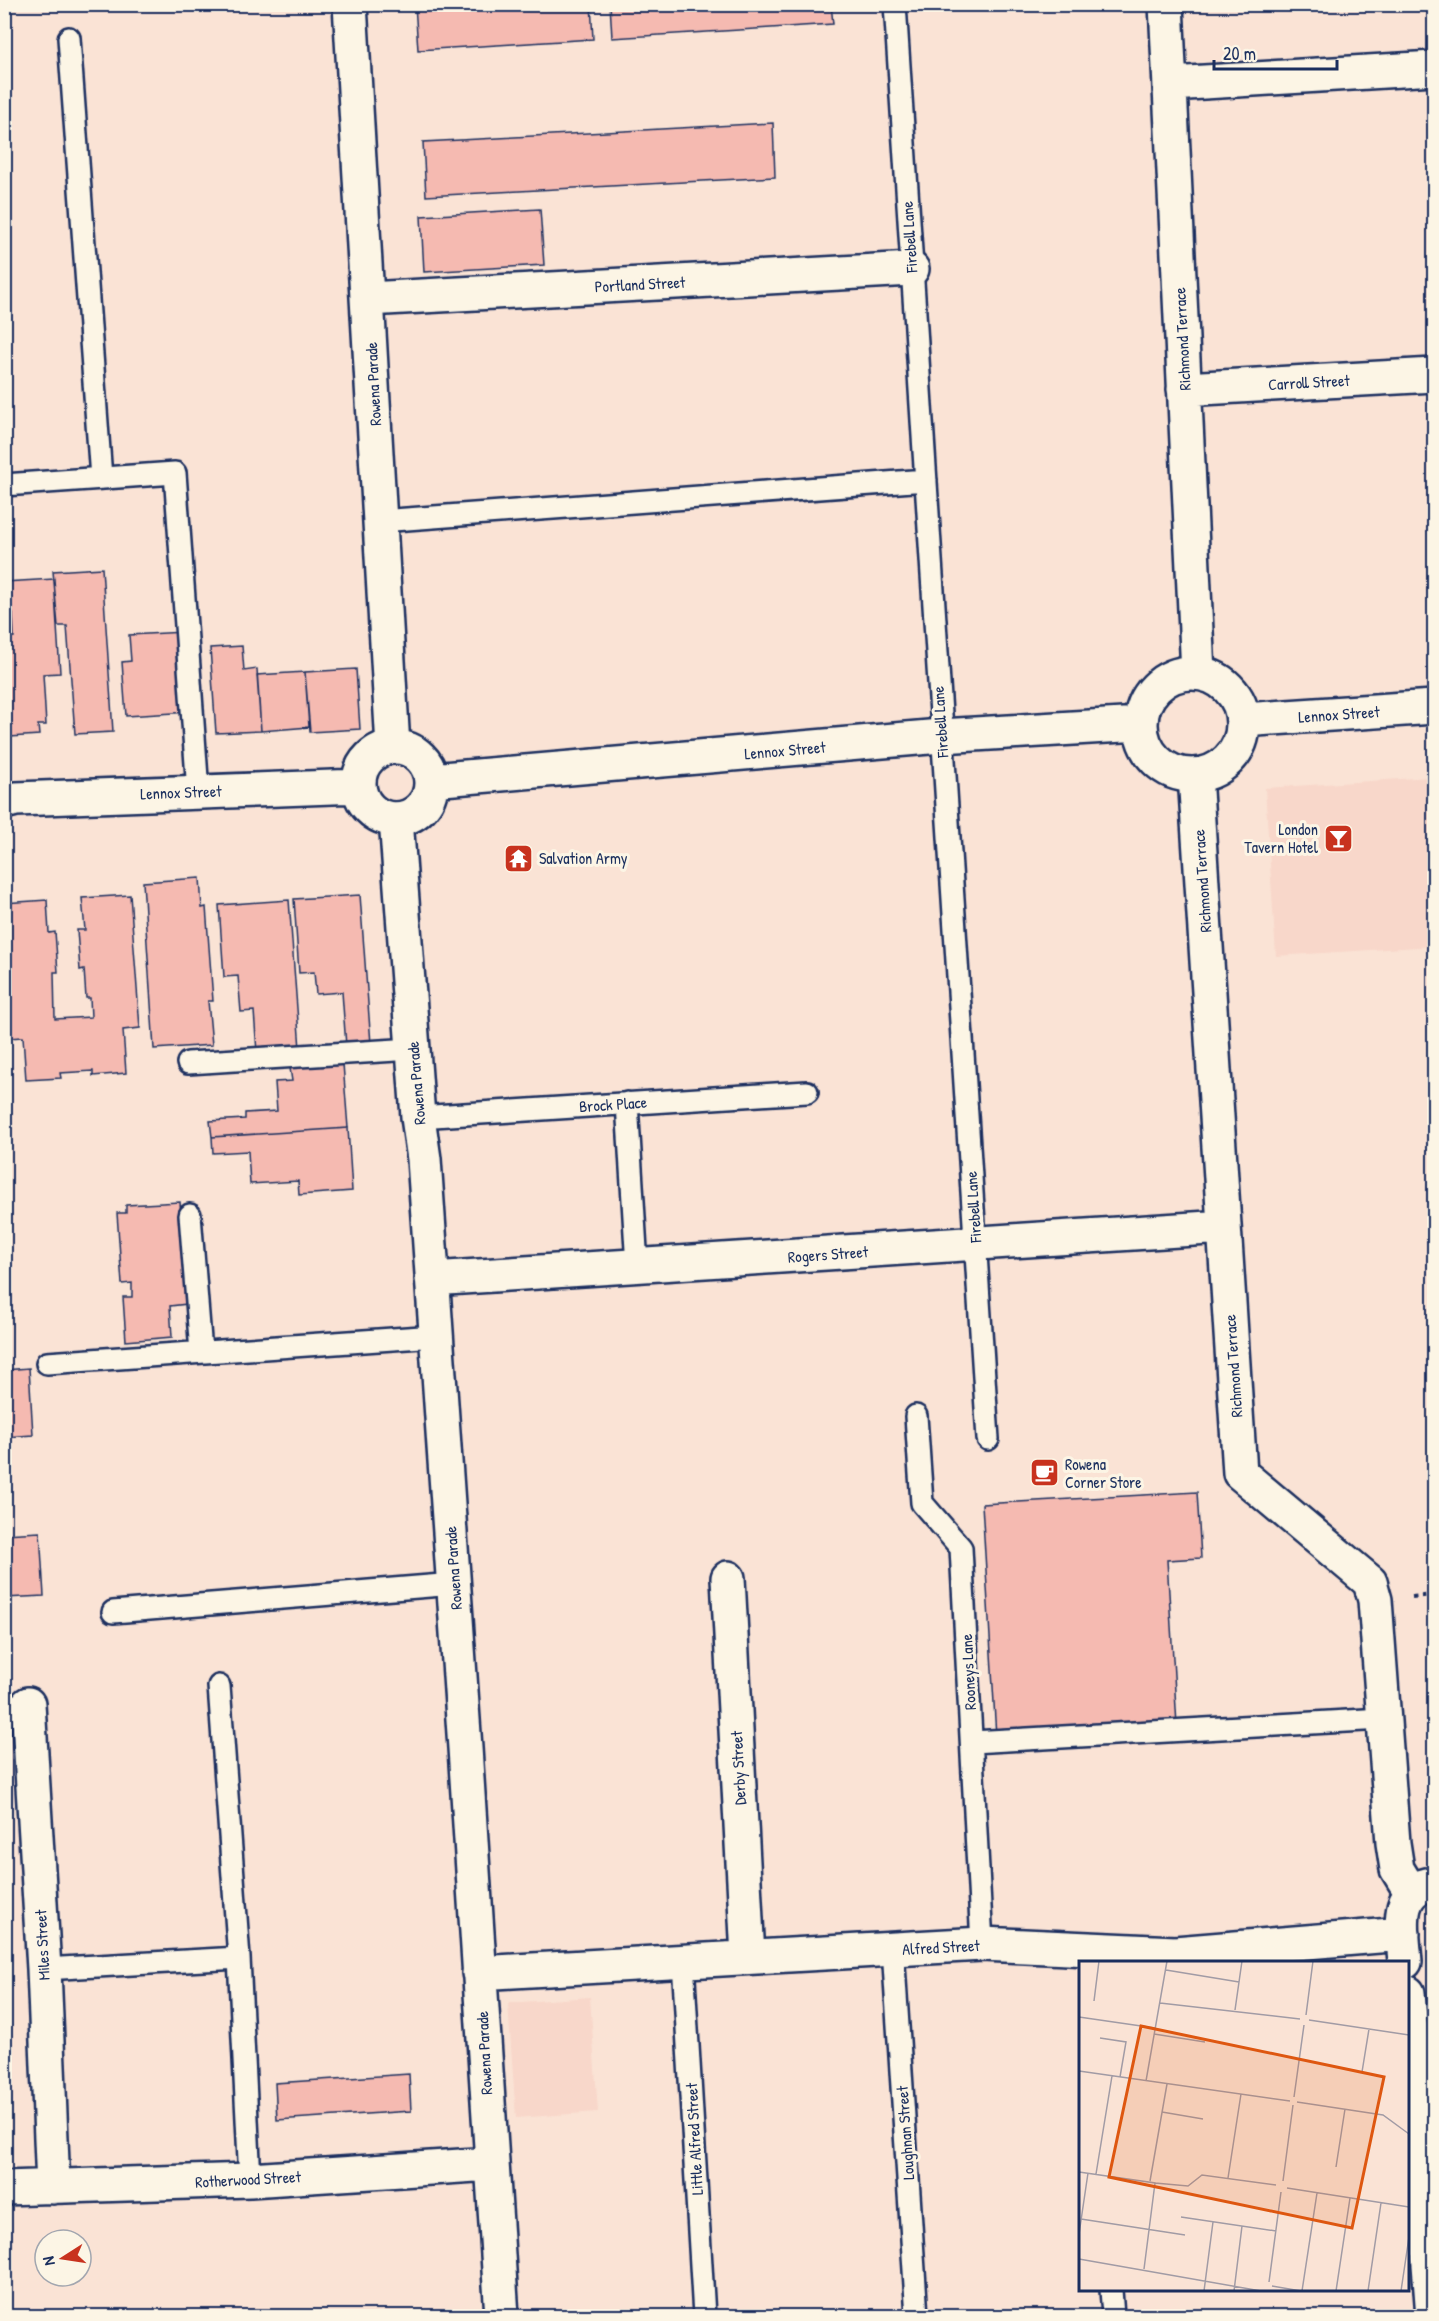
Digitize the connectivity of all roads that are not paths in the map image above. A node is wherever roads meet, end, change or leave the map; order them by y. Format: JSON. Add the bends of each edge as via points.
{"nodes":[{"id":1,"x":895,"y":4,"type":"edge"},
{"id":2,"x":1166,"y":4,"type":"edge"},
{"id":3,"x":350,"y":13,"type":"edge"},
{"id":4,"x":69,"y":38,"type":"dead end"},
{"id":5,"x":1434,"y":68,"type":"edge"},
{"id":6,"x":1171,"y":84,"type":"junction"},
{"id":7,"x":912,"y":269,"type":"junction"},
{"id":8,"x":368,"y":299,"type":"junction"},
{"id":9,"x":1434,"y":375,"type":"edge"},
{"id":10,"x":1184,"y":389,"type":"junction"},
{"id":11,"x":101,"y":478,"type":"junction"},
{"id":12,"x":926,"y":480,"type":"junction"},
{"id":13,"x":4,"y":485,"type":"edge"},
{"id":14,"x":380,"y":521,"type":"junction"},
{"id":15,"x":1198,"y":673,"type":"junction"},
{"id":16,"x":1434,"y":707,"type":"edge"},
{"id":17,"x":1243,"y":720,"type":"junction"},
{"id":18,"x":1140,"y":724,"type":"junction"},
{"id":19,"x":941,"y":736,"type":"junction"},
{"id":20,"x":393,"y":747,"type":"junction"},
{"id":21,"x":1196,"y":775,"type":"junction"},
{"id":22,"x":431,"y":780,"type":"junction"},
{"id":23,"x":359,"y":786,"type":"junction"},
{"id":24,"x":198,"y":792,"type":"junction"},
{"id":25,"x":4,"y":802,"type":"edge"},
{"id":26,"x":396,"y":819,"type":"junction"},
{"id":27,"x":413,"y":1049,"type":"junction"},
{"id":28,"x":188,"y":1063,"type":"dead end"},
{"id":29,"x":807,"y":1092,"type":"dead end"},
{"id":30,"x":627,"y":1103,"type":"junction"},
{"id":31,"x":418,"y":1117,"type":"junction"},
{"id":32,"x":190,"y":1215,"type":"dead end"},
{"id":33,"x":1224,"y":1227,"type":"junction"},
{"id":34,"x":975,"y":1244,"type":"junction"},
{"id":35,"x":637,"y":1266,"type":"junction"},
{"id":36,"x":432,"y":1279,"type":"junction"},
{"id":37,"x":436,"y":1336,"type":"junction"},
{"id":38,"x":201,"y":1352,"type":"junction"},
{"id":39,"x":47,"y":1363,"type":"dead end"},
{"id":40,"x":916,"y":1416,"type":"dead end"},
{"id":41,"x":988,"y":1439,"type":"dead end"},
{"id":42,"x":728,"y":1578,"type":"dead end"},
{"id":43,"x":454,"y":1584,"type":"junction"},
{"id":44,"x":113,"y":1612,"type":"dead end"},
{"id":45,"x":219,"y":1686,"type":"dead end"},
{"id":46,"x":28,"y":1704,"type":"dead end"},
{"id":47,"x":1383,"y":1719,"type":"junction"},
{"id":48,"x":972,"y":1742,"type":"junction"},
{"id":49,"x":1424,"y":1887,"type":"edge"},
{"id":50,"x":981,"y":1944,"type":"junction"},
{"id":51,"x":1404,"y":1948,"type":"edge"},
{"id":52,"x":893,"y":1949,"type":"junction"},
{"id":53,"x":1090,"y":1955,"type":"edge"},
{"id":54,"x":748,"y":1957,"type":"junction"},
{"id":55,"x":239,"y":1958,"type":"junction"},
{"id":56,"x":683,"y":1960,"type":"junction"},
{"id":57,"x":44,"y":1969,"type":"junction"},
{"id":58,"x":479,"y":1973,"type":"junction"},
{"id":59,"x":1409,"y":2022,"type":"edge"},
{"id":60,"x":491,"y":2164,"type":"junction"},
{"id":61,"x":250,"y":2180,"type":"junction"},
{"id":62,"x":52,"y":2187,"type":"junction"},
{"id":63,"x":4,"y":2188,"type":"edge"},
{"id":64,"x":1425,"y":2251,"type":"edge"},
{"id":65,"x":1111,"y":2291,"type":"edge"},
{"id":66,"x":502,"y":2316,"type":"edge"},
{"id":67,"x":704,"y":2316,"type":"edge"},
{"id":68,"x":917,"y":2316,"type":"edge"},
{"id":69,"x":1113,"y":2316,"type":"edge"},
{"id":70,"x":1433,"y":2316,"type":"edge"}],
"edges":[{"from":1,"to":7,"type":"lane","name":"Firebell Lane"},
{"from":2,"to":6,"type":"street","name":"Richmond Terrace"},
{"from":3,"to":8,"type":"street","name":"Rowena Parade"},
{"from":4,"to":11,"type":"lane"},
{"from":5,"to":6,"type":"street"},
{"from":6,"to":10,"type":"street","name":"Richmond Terrace"},
{"from":7,"to":8,"type":"street","name":"Portland Street"},
{"from":7,"to":12,"type":"lane","name":"Firebell Lane"},
{"from":8,"to":14,"type":"street","name":"Rowena Parade"},
{"from":9,"to":10,"type":"street","name":"Carroll Street"},
{"from":10,"to":15,"type":"street","name":"Richmond Terrace"},
{"from":11,"to":13,"type":"lane"},
{"from":11,"to":24,"type":"lane","via":[[175,473]]},
{"from":12,"to":14,"type":"lane"},
{"from":12,"to":19,"type":"lane","name":"Firebell Lane"},
{"from":14,"to":20,"type":"street","name":"Rowena Parade"},
{"from":15,"to":17,"type":"street","via":[[1216,678],[1230,689]]},
{"from":15,"to":18,"type":"street","via":[[1169,677],[1157,685],[1142,710]]},
{"from":16,"to":17,"type":"street","name":"Lennox Street"},
{"from":17,"to":21,"type":"street","via":[[1236,751],[1212,772]]},
{"from":18,"to":19,"type":"street","name":"Lennox Street"},
{"from":18,"to":21,"type":"street","via":[[1143,741],[1164,767],[1179,774]]},
{"from":19,"to":22,"type":"street","name":"Lennox Street"},
{"from":19,"to":34,"type":"lane","name":"Firebell Lane"},
{"from":20,"to":22,"type":"street","via":[[414,752],[423,760]]},
{"from":20,"to":23,"type":"street","via":[[372,755],[360,774]]},
{"from":21,"to":33,"type":"street","name":"Richmond Terrace"},
{"from":22,"to":26,"type":"street","via":[[425,803],[408,818]]},
{"from":23,"to":24,"type":"street","name":"Lennox Street"},
{"from":23,"to":26,"type":"street","via":[[367,806],[385,818]]},
{"from":24,"to":25,"type":"street","name":"Lennox Street"},
{"from":26,"to":27,"type":"street","name":"Rowena Parade"},
{"from":27,"to":28,"type":"lane"},
{"from":27,"to":31,"type":"street","name":"Rowena Parade"},
{"from":29,"to":30,"type":"lane","name":"Brock Place"},
{"from":30,"to":31,"type":"lane","name":"Brock Place"},
{"from":30,"to":35,"type":"lane"},
{"from":31,"to":36,"type":"street","name":"Rowena Parade"},
{"from":32,"to":38,"type":"lane"},
{"from":33,"to":34,"type":"street","name":"Rogers Street"},
{"from":33,"to":47,"type":"street","name":"Richmond Terrace","via":[[1240,1473],[1370,1582],[1375,1600]]},
{"from":34,"to":35,"type":"street","name":"Rogers Street"},
{"from":34,"to":41,"type":"lane","name":"Firebell Lane"},
{"from":35,"to":36,"type":"street","name":"Rogers Street"},
{"from":36,"to":37,"type":"street","name":"Rowena Parade"},
{"from":37,"to":38,"type":"lane"},
{"from":37,"to":43,"type":"street","name":"Rowena Parade"},
{"from":38,"to":39,"type":"lane"},
{"from":40,"to":48,"type":"lane","name":"Rooneys Lane","via":[[922,1503],[961,1548]]},
{"from":42,"to":54,"type":"street","name":"Derby Street"},
{"from":43,"to":44,"type":"lane"},
{"from":43,"to":58,"type":"street","name":"Rowena Parade"},
{"from":45,"to":55,"type":"lane"},
{"from":46,"to":57,"type":"street","name":"Miles Street"},
{"from":47,"to":48,"type":"lane"},
{"from":47,"to":49,"type":"street","name":"Richmond Terrace","via":[[1397,1869]]},
{"from":48,"to":50,"type":"lane","name":"Rooneys Lane"},
{"from":49,"to":51,"type":"street","name":"Richmond Terrace","via":[[1403,1908]]},
{"from":50,"to":52,"type":"street","name":"Alfred Street"},
{"from":50,"to":53,"type":"street","name":"Alfred Street"},
{"from":51,"to":53,"type":"street","name":"Alfred Street"},
{"from":52,"to":54,"type":"street","name":"Alfred Street"},
{"from":52,"to":68,"type":"lane","name":"Loughnan Street"},
{"from":54,"to":56,"type":"street","name":"Alfred Street"},
{"from":55,"to":57,"type":"lane"},
{"from":55,"to":61,"type":"lane"},
{"from":56,"to":58,"type":"street","name":"Alfred Street"},
{"from":56,"to":67,"type":"lane","name":"Little Alfred Street"},
{"from":57,"to":62,"type":"street","name":"Miles Street"},
{"from":58,"to":60,"type":"street","name":"Rowena Parade"},
{"from":59,"to":64,"type":"street"},
{"from":60,"to":61,"type":"street","name":"Rotherwood Street"},
{"from":60,"to":66,"type":"street","name":"Rowena Parade"},
{"from":61,"to":62,"type":"street","name":"Rotherwood Street"},
{"from":62,"to":63,"type":"street","name":"Rotherwood Street"},
{"from":64,"to":70,"type":"street"},
{"from":65,"to":69,"type":"lane"}]}
